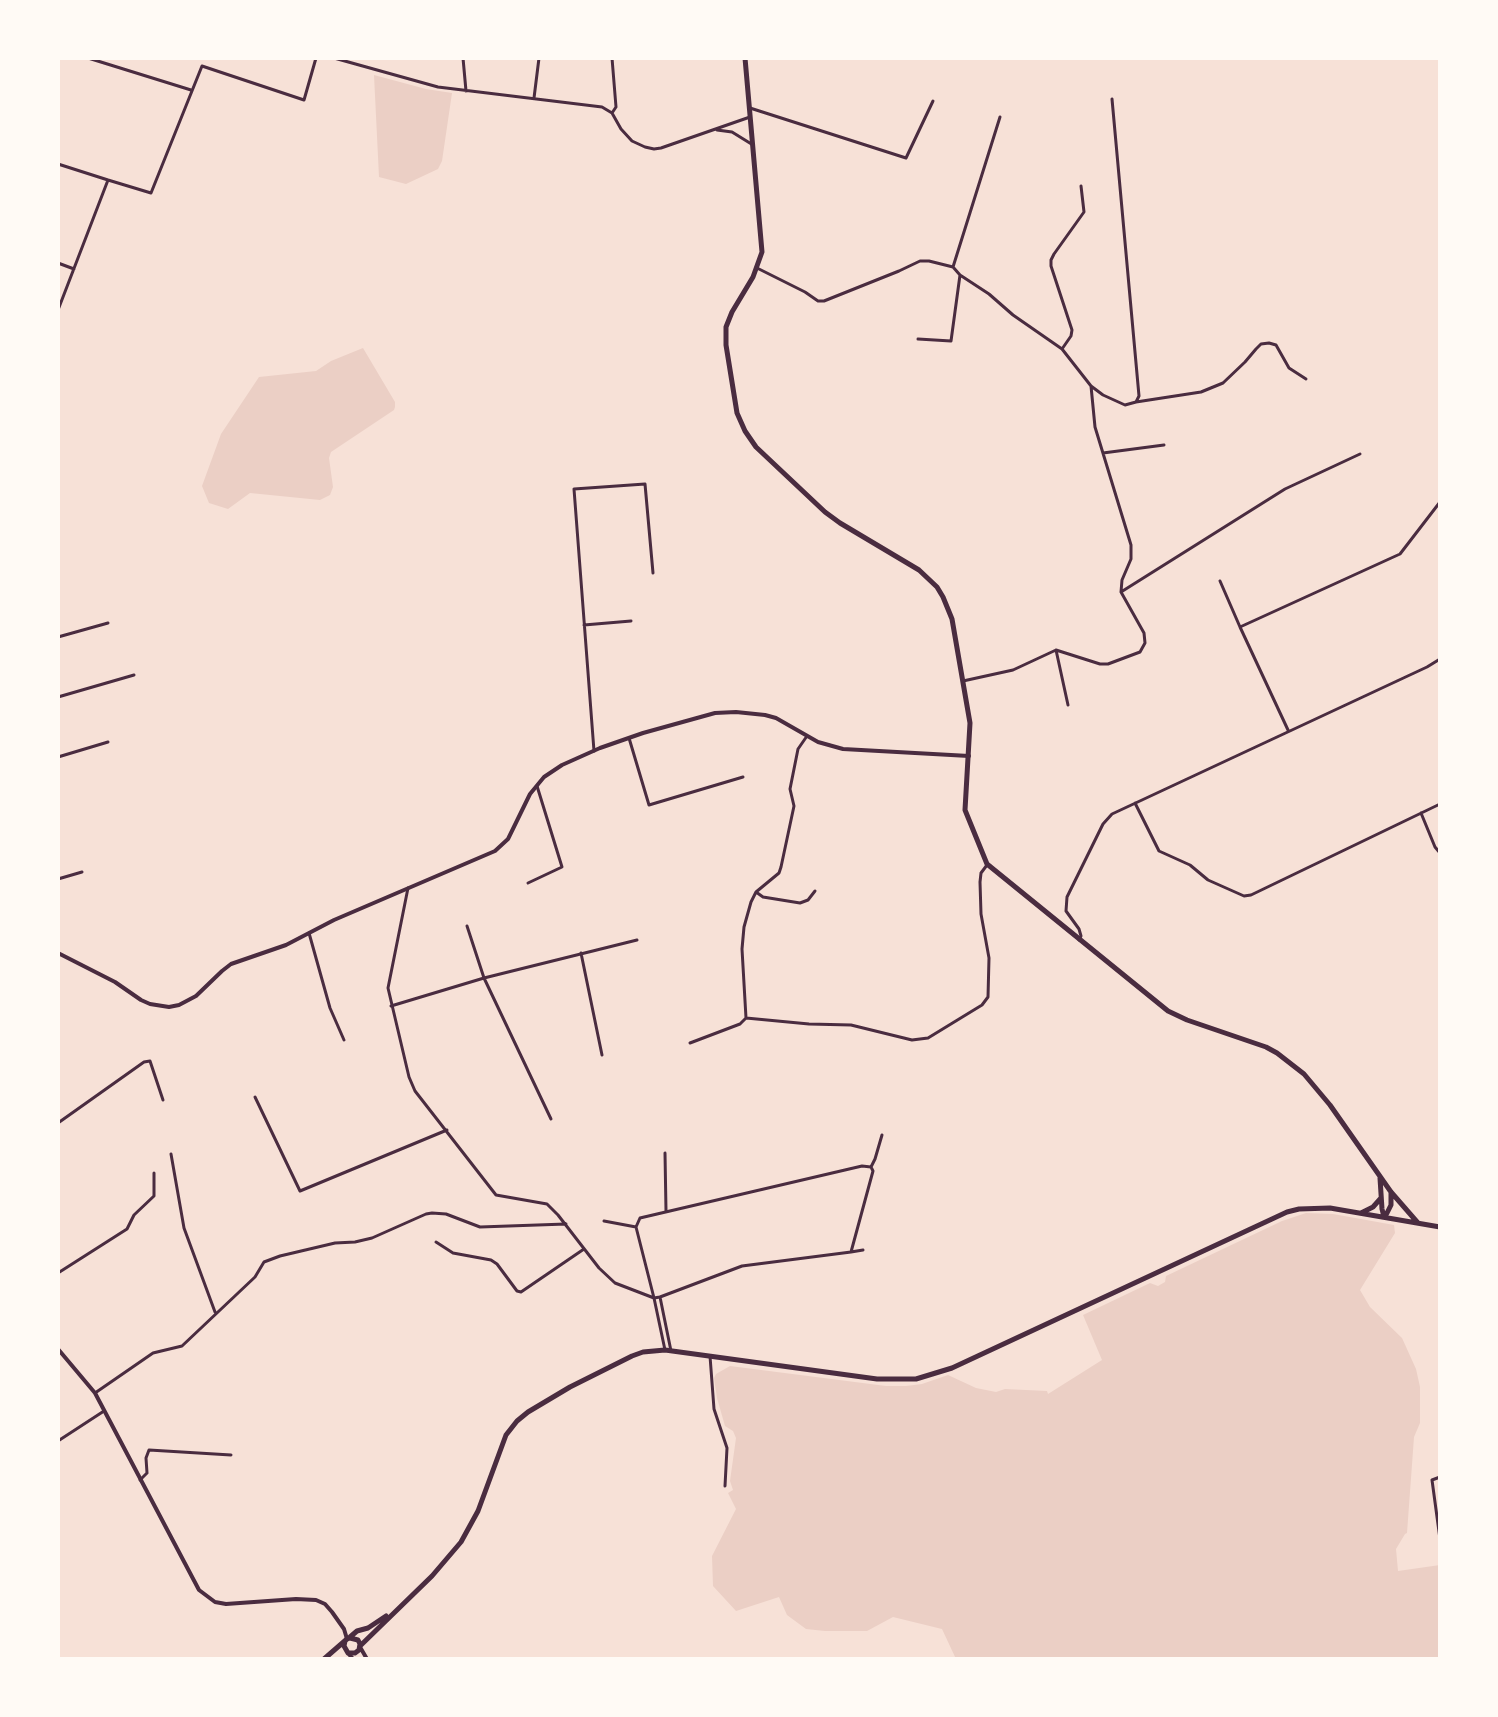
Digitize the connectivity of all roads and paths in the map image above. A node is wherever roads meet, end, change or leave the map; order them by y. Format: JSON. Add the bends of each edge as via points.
{"nodes":[{"id":1,"x":88,"y":58,"type":"edge"},
{"id":2,"x":316,"y":58,"type":"edge"},
{"id":3,"x":334,"y":58,"type":"edge"},
{"id":4,"x":463,"y":58,"type":"edge"},
{"id":5,"x":539,"y":58,"type":"edge"},
{"id":6,"x":612,"y":58,"type":"edge"},
{"id":7,"x":745,"y":58,"type":"edge"},
{"id":8,"x":192,"y":90,"type":"junction"},
{"id":9,"x":466,"y":91,"type":"junction"},
{"id":10,"x":534,"y":98,"type":"junction"},
{"id":11,"x":1112,"y":99,"type":"dead end"},
{"id":12,"x":933,"y":101,"type":"dead end"},
{"id":13,"x":750,"y":108,"type":"junction"},
{"id":14,"x":612,"y":113,"type":"junction"},
{"id":15,"x":750,"y":117,"type":"junction"},
{"id":16,"x":1000,"y":117,"type":"dead end"},
{"id":17,"x":713,"y":129,"type":"junction"},
{"id":18,"x":753,"y":145,"type":"junction"},
{"id":19,"x":58,"y":164,"type":"edge"},
{"id":20,"x":108,"y":180,"type":"junction"},
{"id":21,"x":1081,"y":186,"type":"dead end"},
{"id":22,"x":58,"y":263,"type":"edge"},
{"id":23,"x":953,"y":267,"type":"junction"},
{"id":24,"x":757,"y":268,"type":"junction"},
{"id":25,"x":74,"y":269,"type":"junction"},
{"id":26,"x":960,"y":275,"type":"junction"},
{"id":27,"x":58,"y":310,"type":"edge"},
{"id":28,"x":918,"y":339,"type":"dead end"},
{"id":29,"x":1062,"y":349,"type":"junction"},
{"id":30,"x":1306,"y":379,"type":"dead end"},
{"id":31,"x":1091,"y":386,"type":"junction"},
{"id":32,"x":1136,"y":402,"type":"junction"},
{"id":33,"x":1164,"y":445,"type":"dead end"},
{"id":34,"x":1103,"y":453,"type":"junction"},
{"id":35,"x":1360,"y":454,"type":"dead end"},
{"id":36,"x":1440,"y":502,"type":"edge"},
{"id":37,"x":653,"y":573,"type":"dead end"},
{"id":38,"x":1220,"y":581,"type":"dead end"},
{"id":39,"x":1121,"y":592,"type":"junction"},
{"id":40,"x":631,"y":621,"type":"dead end"},
{"id":41,"x":108,"y":623,"type":"dead end"},
{"id":42,"x":584,"y":625,"type":"junction"},
{"id":43,"x":1240,"y":627,"type":"junction"},
{"id":44,"x":58,"y":637,"type":"edge"},
{"id":45,"x":1056,"y":650,"type":"junction"},
{"id":46,"x":1440,"y":659,"type":"edge"},
{"id":47,"x":134,"y":675,"type":"dead end"},
{"id":48,"x":963,"y":681,"type":"junction"},
{"id":49,"x":58,"y":697,"type":"edge"},
{"id":50,"x":1068,"y":705,"type":"dead end"},
{"id":51,"x":1288,"y":730,"type":"junction"},
{"id":52,"x":807,"y":736,"type":"junction"},
{"id":53,"x":629,"y":738,"type":"junction"},
{"id":54,"x":108,"y":742,"type":"dead end"},
{"id":55,"x":594,"y":751,"type":"junction"},
{"id":56,"x":969,"y":756,"type":"junction"},
{"id":57,"x":58,"y":757,"type":"edge"},
{"id":58,"x":743,"y":777,"type":"dead end"},
{"id":59,"x":537,"y":786,"type":"junction"},
{"id":60,"x":1135,"y":803,"type":"junction"},
{"id":61,"x":1440,"y":804,"type":"edge"},
{"id":62,"x":1421,"y":813,"type":"junction"},
{"id":63,"x":1440,"y":853,"type":"edge"},
{"id":64,"x":987,"y":864,"type":"junction"},
{"id":65,"x":82,"y":872,"type":"dead end"},
{"id":66,"x":58,"y":879,"type":"edge"},
{"id":67,"x":528,"y":883,"type":"dead end"},
{"id":68,"x":408,"y":888,"type":"junction"},
{"id":69,"x":815,"y":891,"type":"dead end"},
{"id":70,"x":756,"y":892,"type":"junction"},
{"id":71,"x":467,"y":926,"type":"dead end"},
{"id":72,"x":309,"y":933,"type":"junction"},
{"id":73,"x":637,"y":940,"type":"dead end"},
{"id":74,"x":1079,"y":940,"type":"junction"},
{"id":75,"x":58,"y":953,"type":"edge"},
{"id":76,"x":581,"y":953,"type":"junction"},
{"id":77,"x":484,"y":978,"type":"junction"},
{"id":78,"x":391,"y":1006,"type":"junction"},
{"id":79,"x":746,"y":1018,"type":"junction"},
{"id":80,"x":344,"y":1040,"type":"dead end"},
{"id":81,"x":690,"y":1043,"type":"dead end"},
{"id":82,"x":602,"y":1055,"type":"dead end"},
{"id":83,"x":255,"y":1097,"type":"dead end"},
{"id":84,"x":163,"y":1100,"type":"dead end"},
{"id":85,"x":551,"y":1119,"type":"dead end"},
{"id":86,"x":58,"y":1123,"type":"edge"},
{"id":87,"x":447,"y":1130,"type":"junction"},
{"id":88,"x":882,"y":1135,"type":"dead end"},
{"id":89,"x":665,"y":1153,"type":"dead end"},
{"id":90,"x":171,"y":1154,"type":"dead end"},
{"id":91,"x":871,"y":1167,"type":"junction"},
{"id":92,"x":154,"y":1173,"type":"dead end"},
{"id":93,"x":1380,"y":1177,"type":"junction"},
{"id":94,"x":1391,"y":1192,"type":"junction"},
{"id":95,"x":1382,"y":1198,"type":"junction"},
{"id":96,"x":666,"y":1211,"type":"junction"},
{"id":97,"x":1361,"y":1213,"type":"junction"},
{"id":98,"x":1384,"y":1217,"type":"junction"},
{"id":99,"x":604,"y":1221,"type":"dead end"},
{"id":100,"x":1418,"y":1223,"type":"junction"},
{"id":101,"x":566,"y":1224,"type":"junction"},
{"id":102,"x":636,"y":1227,"type":"junction"},
{"id":103,"x":1440,"y":1227,"type":"edge"},
{"id":104,"x":436,"y":1242,"type":"dead end"},
{"id":105,"x":584,"y":1249,"type":"junction"},
{"id":106,"x":863,"y":1250,"type":"dead end"},
{"id":107,"x":851,"y":1252,"type":"junction"},
{"id":108,"x":58,"y":1273,"type":"edge"},
{"id":109,"x":660,"y":1297,"type":"junction"},
{"id":110,"x":654,"y":1298,"type":"junction"},
{"id":111,"x":215,"y":1312,"type":"junction"},
{"id":112,"x":58,"y":1349,"type":"edge"},
{"id":113,"x":668,"y":1351,"type":"junction"},
{"id":114,"x":710,"y":1356,"type":"junction"},
{"id":115,"x":95,"y":1393,"type":"junction"},
{"id":116,"x":104,"y":1411,"type":"junction"},
{"id":117,"x":58,"y":1441,"type":"edge"},
{"id":118,"x":231,"y":1455,"type":"dead end"},
{"id":119,"x":1440,"y":1477,"type":"edge"},
{"id":120,"x":140,"y":1480,"type":"junction"},
{"id":121,"x":725,"y":1486,"type":"dead end"},
{"id":122,"x":1440,"y":1539,"type":"edge"},
{"id":123,"x":394,"y":1612,"type":"junction"},
{"id":124,"x":335,"y":1616,"type":"junction"},
{"id":125,"x":354,"y":1639,"type":"junction"},
{"id":126,"x":350,"y":1656,"type":"edge"},
{"id":127,"x":324,"y":1659,"type":"edge"},
{"id":128,"x":367,"y":1659,"type":"edge"}],
"edges":[{"from":1,"to":8,"type":"street"},
{"from":2,"to":8,"type":"street","via":[[304,100],[202,66]]},
{"from":3,"to":9,"type":"street"},
{"from":4,"to":9,"type":"street"},
{"from":5,"to":10,"type":"street"},
{"from":6,"to":14,"type":"street"},
{"from":7,"to":13,"type":"main road"},
{"from":8,"to":20,"type":"street","via":[[151,193]]},
{"from":9,"to":10,"type":"street"},
{"from":10,"to":14,"type":"street","via":[[602,107]]},
{"from":11,"to":32,"type":"street"},
{"from":12,"to":13,"type":"street","via":[[906,158]]},
{"from":13,"to":15,"type":"main road"},
{"from":14,"to":17,"type":"street","via":[[627,137],[645,147],[661,148]]},
{"from":15,"to":17,"type":"street"},
{"from":15,"to":18,"type":"main road"},
{"from":16,"to":23,"type":"street"},
{"from":17,"to":18,"type":"street","via":[[732,132]]},
{"from":18,"to":24,"type":"main road","via":[[762,244]]},
{"from":19,"to":20,"type":"street"},
{"from":20,"to":25,"type":"street"},
{"from":21,"to":29,"type":"street","via":[[1084,212],[1051,260],[1072,330]]},
{"from":22,"to":25,"type":"street"},
{"from":23,"to":24,"type":"street","via":[[920,261],[824,301]]},
{"from":23,"to":26,"type":"street"},
{"from":24,"to":48,"type":"main road","via":[[725,335],[740,422],[756,447],[825,512],[906,561],[937,587],[952,619]]},
{"from":25,"to":27,"type":"street"},
{"from":26,"to":28,"type":"street","via":[[951,341]]},
{"from":26,"to":29,"type":"street"},
{"from":29,"to":31,"type":"street"},
{"from":30,"to":32,"type":"street","via":[[1289,368],[1276,345],[1261,344],[1223,383],[1201,392]]},
{"from":31,"to":32,"type":"street","via":[[1125,405]]},
{"from":31,"to":34,"type":"street"},
{"from":33,"to":34,"type":"street"},
{"from":34,"to":39,"type":"street","via":[[1132,552]]},
{"from":35,"to":39,"type":"street","via":[[1285,489]]},
{"from":36,"to":43,"type":"street","via":[[1400,554]]},
{"from":37,"to":42,"type":"street","via":[[645,484],[574,489]]},
{"from":38,"to":43,"type":"street"},
{"from":39,"to":45,"type":"street","via":[[1144,633],[1140,652],[1104,665]]},
{"from":40,"to":42,"type":"street"},
{"from":41,"to":44,"type":"street"},
{"from":42,"to":55,"type":"street"},
{"from":43,"to":51,"type":"street"},
{"from":45,"to":48,"type":"street","via":[[1013,670]]},
{"from":45,"to":50,"type":"street"},
{"from":46,"to":51,"type":"street"},
{"from":47,"to":49,"type":"street"},
{"from":48,"to":56,"type":"main road"},
{"from":51,"to":60,"type":"street"},
{"from":52,"to":53,"type":"street","via":[[776,718],[736,712],[702,716]]},
{"from":52,"to":56,"type":"street","via":[[843,749]]},
{"from":52,"to":70,"type":"street","via":[[798,749],[790,789],[794,806],[781,867]]},
{"from":53,"to":55,"type":"street"},
{"from":53,"to":58,"type":"street","via":[[649,805]]},
{"from":54,"to":57,"type":"street"},
{"from":55,"to":59,"type":"street","via":[[562,765]]},
{"from":56,"to":64,"type":"main road","via":[[965,810]]},
{"from":59,"to":67,"type":"street","via":[[562,867]]},
{"from":59,"to":68,"type":"street","via":[[508,839],[495,851]]},
{"from":60,"to":62,"type":"street","via":[[1159,851],[1244,896]]},
{"from":60,"to":74,"type":"street","via":[[1107,819],[1067,897],[1066,911],[1079,929]]},
{"from":61,"to":62,"type":"street"},
{"from":62,"to":63,"type":"street"},
{"from":64,"to":74,"type":"main road"},
{"from":64,"to":79,"type":"street","via":[[980,882],[989,958],[988,997],[982,1005],[919,1040],[851,1025]]},
{"from":65,"to":66,"type":"street"},
{"from":68,"to":72,"type":"street"},
{"from":68,"to":78,"type":"street","via":[[388,988]]},
{"from":69,"to":70,"type":"street","via":[[800,903]]},
{"from":70,"to":79,"type":"street","via":[[742,949]]},
{"from":71,"to":77,"type":"street"},
{"from":72,"to":75,"type":"street","via":[[231,964],[196,996],[169,1007],[141,1000]]},
{"from":72,"to":80,"type":"street"},
{"from":73,"to":76,"type":"street"},
{"from":74,"to":93,"type":"main road","via":[[1177,1016],[1254,1042],[1288,1061],[1315,1085]]},
{"from":76,"to":77,"type":"street"},
{"from":76,"to":82,"type":"street"},
{"from":77,"to":78,"type":"street"},
{"from":77,"to":85,"type":"street"},
{"from":78,"to":87,"type":"street","via":[[415,1091]]},
{"from":79,"to":81,"type":"street"},
{"from":83,"to":87,"type":"street","via":[[300,1191]]},
{"from":84,"to":86,"type":"street","via":[[150,1061],[144,1062]]},
{"from":87,"to":101,"type":"street","via":[[496,1195],[543,1202]]},
{"from":88,"to":91,"type":"street"},
{"from":89,"to":96,"type":"street"},
{"from":90,"to":111,"type":"street","via":[[184,1228]]},
{"from":91,"to":96,"type":"street"},
{"from":91,"to":107,"type":"street"},
{"from":92,"to":108,"type":"street","via":[[154,1196],[127,1229]]},
{"from":93,"to":94,"type":"main road"},
{"from":93,"to":95,"type":"main road"},
{"from":94,"to":98,"type":"main road"},
{"from":94,"to":100,"type":"main road"},
{"from":95,"to":97,"type":"main road"},
{"from":95,"to":98,"type":"main road"},
{"from":96,"to":102,"type":"street","via":[[640,1218]]},
{"from":97,"to":98,"type":"main road"},
{"from":97,"to":114,"type":"main road","via":[[1314,1207],[1287,1212],[965,1362],[916,1379],[877,1379]]},
{"from":98,"to":100,"type":"main road"},
{"from":99,"to":102,"type":"street"},
{"from":100,"to":103,"type":"main road"},
{"from":101,"to":105,"type":"street"},
{"from":101,"to":111,"type":"street","via":[[480,1227],[446,1214],[426,1214],[372,1238],[264,1262],[255,1277]]},
{"from":102,"to":110,"type":"street"},
{"from":104,"to":105,"type":"street","via":[[453,1253],[491,1260],[521,1292]]},
{"from":105,"to":110,"type":"street","via":[[615,1283]]},
{"from":106,"to":107,"type":"street"},
{"from":107,"to":109,"type":"street","via":[[742,1266]]},
{"from":109,"to":110,"type":"street"},
{"from":109,"to":113,"type":"street"},
{"from":110,"to":113,"type":"street"},
{"from":111,"to":115,"type":"street","via":[[182,1346],[153,1353]]},
{"from":112,"to":115,"type":"street"},
{"from":113,"to":114,"type":"main road"},
{"from":113,"to":123,"type":"main road","via":[[643,1352],[619,1362],[517,1421],[506,1435],[461,1542]]},
{"from":114,"to":121,"type":"street","via":[[714,1409],[727,1448]]},
{"from":115,"to":116,"type":"street"},
{"from":116,"to":117,"type":"street"},
{"from":116,"to":120,"type":"street"},
{"from":118,"to":120,"type":"street","via":[[149,1450],[147,1473]]},
{"from":119,"to":122,"type":"street","via":[[1432,1480]]},
{"from":120,"to":124,"type":"street","via":[[199,1590],[215,1602],[308,1599],[325,1604]]},
{"from":123,"to":125,"type":"main road"},
{"from":123,"to":125,"type":"main road"},
{"from":124,"to":125,"type":"street"},
{"from":124,"to":125,"type":"street"},
{"from":125,"to":126,"type":"main road"},
{"from":125,"to":126,"type":"main road","via":[[344,1649]]},
{"from":125,"to":127,"type":"main road"},
{"from":125,"to":128,"type":"street"}]}
